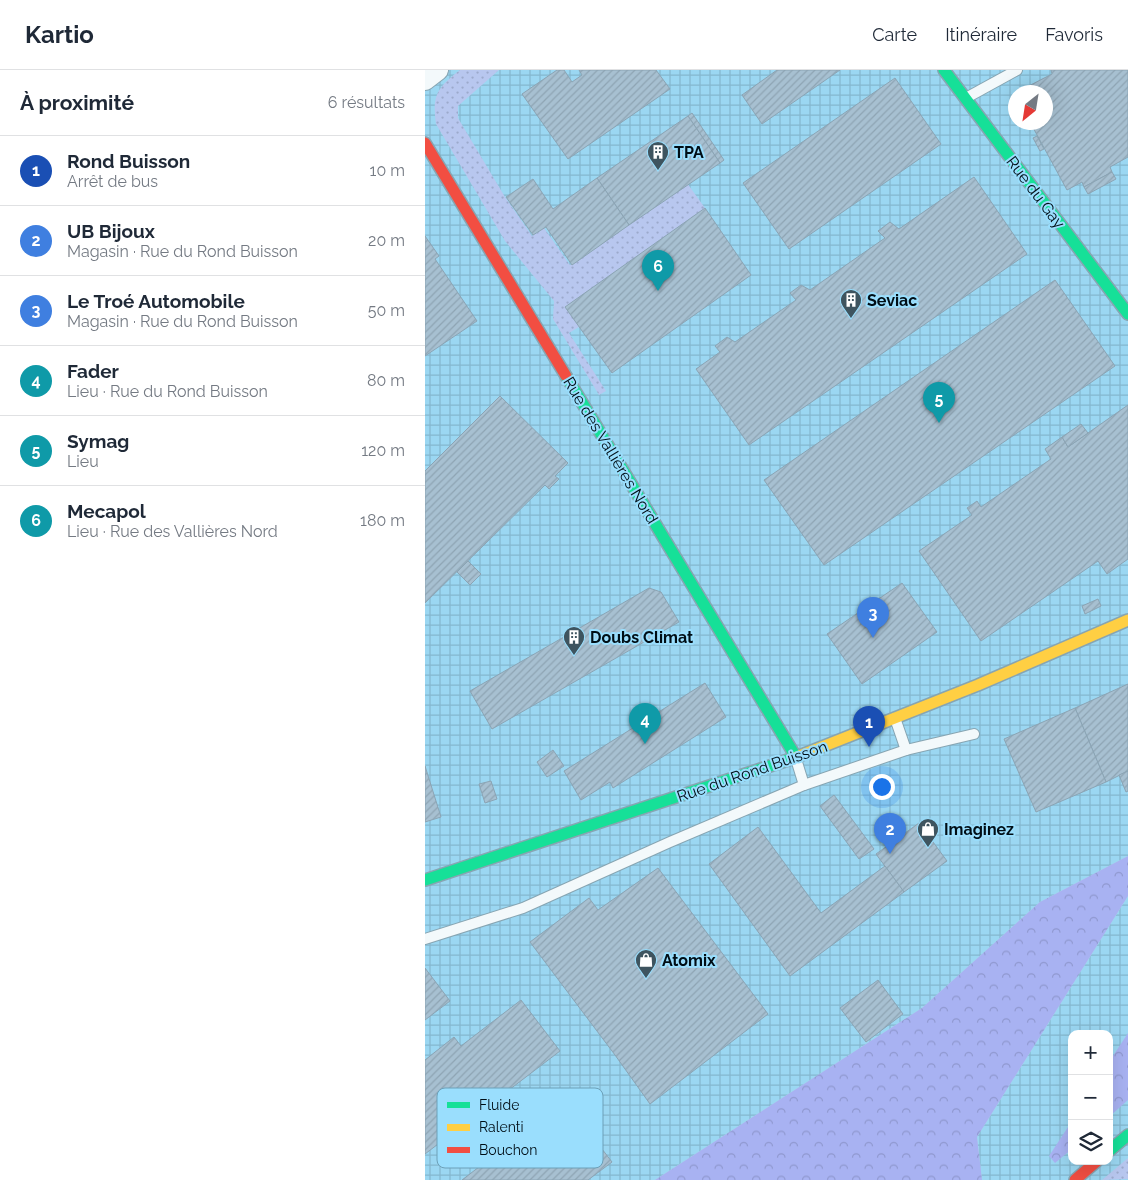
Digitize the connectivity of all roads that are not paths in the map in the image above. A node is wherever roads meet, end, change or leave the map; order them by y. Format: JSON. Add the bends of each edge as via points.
{"nodes":[{"id":1,"x":438,"y":70,"type":"edge"},
{"id":2,"x":944,"y":70,"type":"edge"},
{"id":3,"x":1017,"y":70,"type":"edge"},
{"id":4,"x":425,"y":80,"type":"edge"},
{"id":5,"x":965,"y":99,"type":"junction"},
{"id":6,"x":425,"y":143,"type":"edge"},
{"id":7,"x":1128,"y":314,"type":"edge"},
{"id":8,"x":1128,"y":620,"type":"edge"},
{"id":9,"x":895,"y":718,"type":"junction"},
{"id":10,"x":974,"y":734,"type":"dead end"},
{"id":11,"x":906,"y":750,"type":"junction"},
{"id":12,"x":796,"y":758,"type":"junction"},
{"id":13,"x":804,"y":785,"type":"junction"},
{"id":14,"x":425,"y":880,"type":"edge"},
{"id":15,"x":425,"y":939,"type":"edge"},
{"id":16,"x":1128,"y":1135,"type":"edge"},
{"id":17,"x":1113,"y":1148,"type":"edge"},
{"id":18,"x":1092,"y":1165,"type":"edge"},
{"id":19,"x":1075,"y":1180,"type":"edge"}],
"edges":[{"from":1,"to":4,"type":"street"},
{"from":2,"to":5,"type":"street","name":"Rue du Gay"},
{"from":3,"to":5,"type":"lane"},
{"from":5,"to":7,"type":"street","name":"Rue du Gay"},
{"from":6,"to":12,"type":"street","name":"Rue des Vallières Nord"},
{"from":8,"to":9,"type":"street","name":"Rue du Rond Buisson"},
{"from":9,"to":11,"type":"lane"},
{"from":9,"to":12,"type":"street","name":"Rue du Rond Buisson"},
{"from":10,"to":11,"type":"lane"},
{"from":11,"to":13,"type":"lane"},
{"from":12,"to":13,"type":"lane"},
{"from":12,"to":14,"type":"street","name":"Rue du Rond Buisson"},
{"from":13,"to":15,"type":"lane","via":[[523,908]]},
{"from":16,"to":17,"type":"street"},
{"from":18,"to":19,"type":"street"}]}
